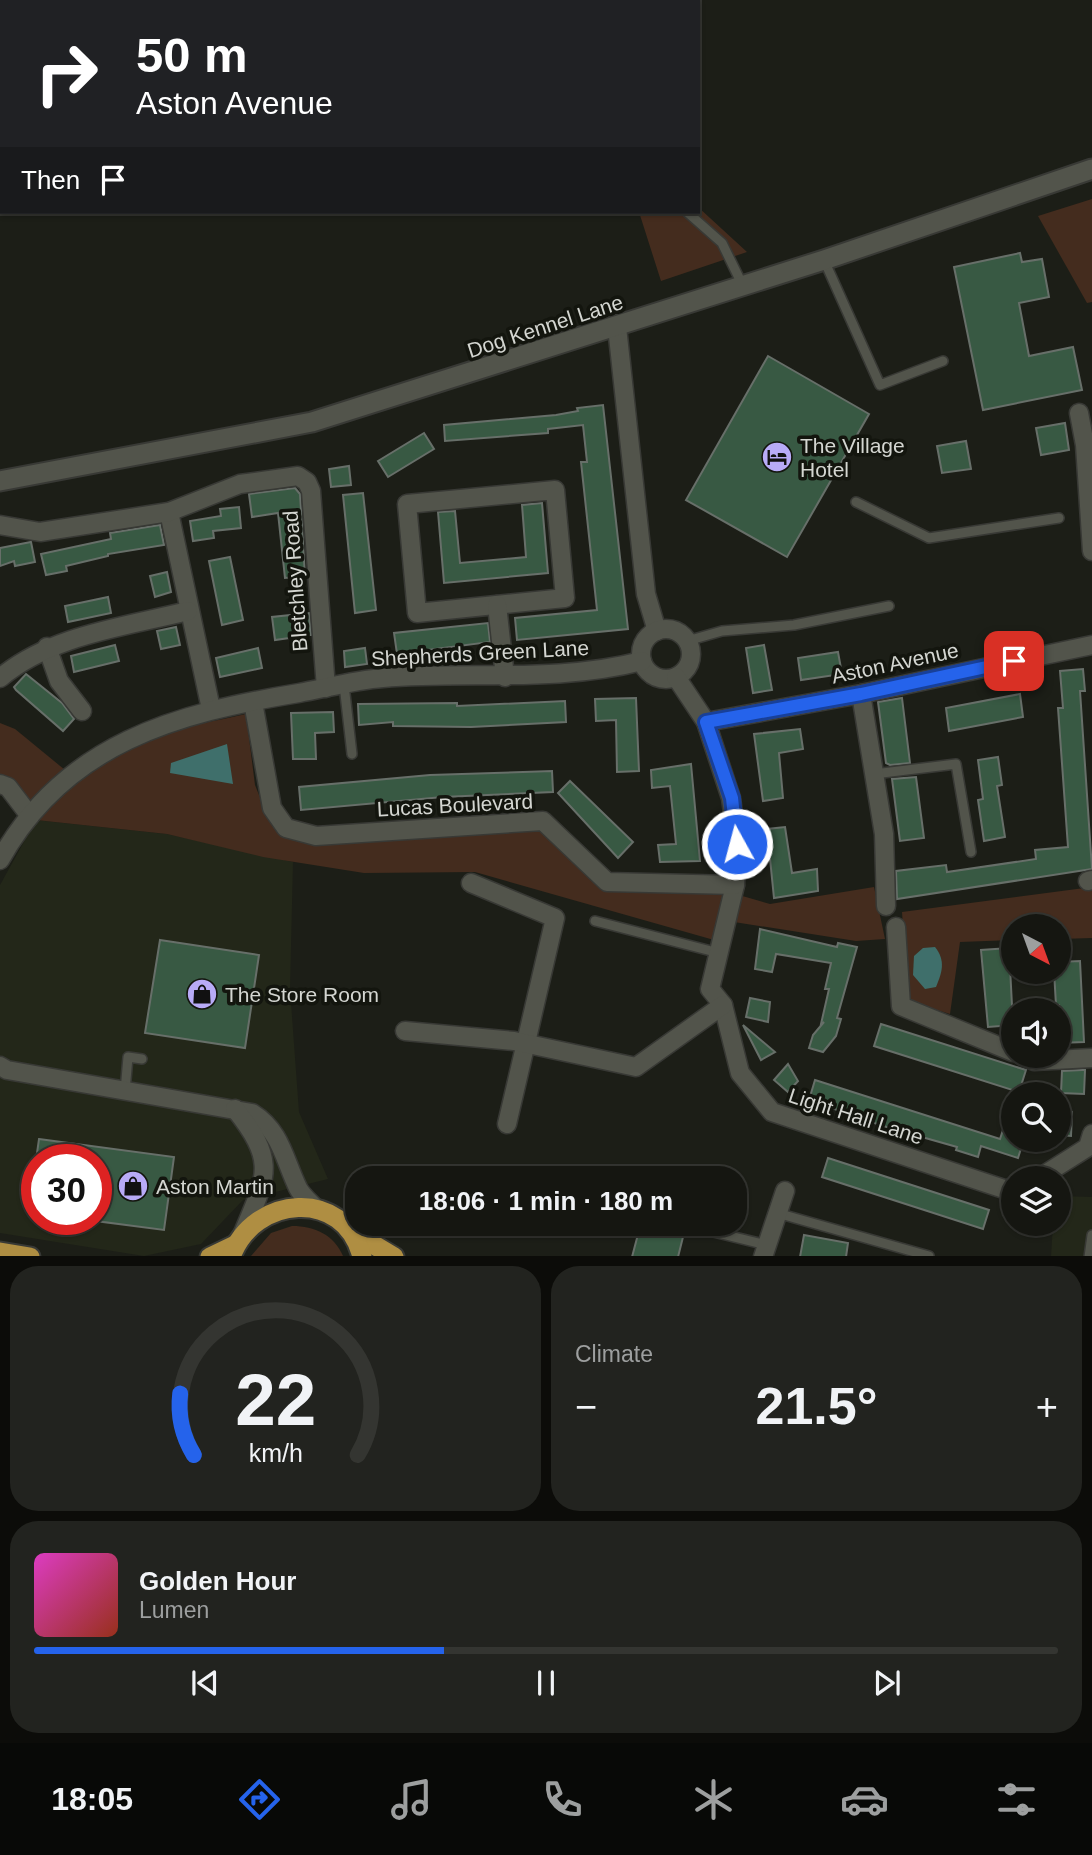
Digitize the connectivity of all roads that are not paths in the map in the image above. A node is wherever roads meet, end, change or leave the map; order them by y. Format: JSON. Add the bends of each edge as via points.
{"nodes":[{"id":1,"x":1092,"y":169,"type":"edge"},
{"id":2,"x":689,"y":214,"type":"edge"},
{"id":3,"x":824,"y":260,"type":"junction"},
{"id":4,"x":743,"y":286,"type":"junction"},
{"id":5,"x":617,"y":327,"type":"junction"},
{"id":6,"x":943,"y":361,"type":"dead end"},
{"id":7,"x":1079,"y":413,"type":"dead end"},
{"id":8,"x":1089,"y":444,"type":"edge"},
{"id":9,"x":0,"y":481,"type":"edge"},
{"id":10,"x":856,"y":502,"type":"dead end"},
{"id":11,"x":169,"y":512,"type":"junction"},
{"id":12,"x":1059,"y":518,"type":"dead end"},
{"id":13,"x":0,"y":525,"type":"edge"},
{"id":14,"x":1092,"y":551,"type":"edge"},
{"id":15,"x":497,"y":605,"type":"junction"},
{"id":16,"x":889,"y":606,"type":"dead end"},
{"id":17,"x":188,"y":611,"type":"junction"},
{"id":18,"x":657,"y":631,"type":"junction"},
{"id":19,"x":687,"y":641,"type":"junction"},
{"id":20,"x":1092,"y":645,"type":"edge"},
{"id":21,"x":47,"y":647,"type":"junction"},
{"id":22,"x":642,"y":661,"type":"junction"},
{"id":23,"x":505,"y":677,"type":"junction"},
{"id":24,"x":676,"y":677,"type":"junction"},
{"id":25,"x":0,"y":678,"type":"edge"},
{"id":26,"x":335,"y":686,"type":"junction"},
{"id":27,"x":861,"y":694,"type":"junction"},
{"id":28,"x":253,"y":702,"type":"junction"},
{"id":29,"x":211,"y":709,"type":"junction"},
{"id":30,"x":82,"y":711,"type":"dead end"},
{"id":31,"x":706,"y":722,"type":"junction"},
{"id":32,"x":352,"y":754,"type":"dead end"},
{"id":33,"x":874,"y":774,"type":"junction"},
{"id":34,"x":0,"y":784,"type":"edge"},
{"id":35,"x":30,"y":816,"type":"junction"},
{"id":36,"x":971,"y":852,"type":"dead end"},
{"id":37,"x":0,"y":860,"type":"edge"},
{"id":38,"x":471,"y":883,"type":"dead end"},
{"id":39,"x":735,"y":885,"type":"junction"},
{"id":40,"x":886,"y":906,"type":"dead end"},
{"id":41,"x":595,"y":921,"type":"dead end"},
{"id":42,"x":896,"y":928,"type":"dead end"},
{"id":43,"x":719,"y":953,"type":"junction"},
{"id":44,"x":723,"y":1005,"type":"junction"},
{"id":45,"x":405,"y":1031,"type":"dead end"},
{"id":46,"x":525,"y":1044,"type":"junction"},
{"id":47,"x":1001,"y":1047,"type":"edge"},
{"id":48,"x":1092,"y":1058,"type":"edge"},
{"id":49,"x":142,"y":1059,"type":"dead end"},
{"id":50,"x":1071,"y":1059,"type":"edge"},
{"id":51,"x":0,"y":1066,"type":"edge"},
{"id":52,"x":125,"y":1091,"type":"junction"},
{"id":53,"x":235,"y":1109,"type":"junction"},
{"id":54,"x":507,"y":1124,"type":"dead end"},
{"id":55,"x":1092,"y":1134,"type":"edge"},
{"id":56,"x":1058,"y":1166,"type":"edge"},
{"id":57,"x":1001,"y":1188,"type":"edge"},
{"id":58,"x":785,"y":1191,"type":"dead end"},
{"id":59,"x":317,"y":1210,"type":"junction"},
{"id":60,"x":777,"y":1213,"type":"junction"},
{"id":61,"x":345,"y":1222,"type":"edge"},
{"id":62,"x":1092,"y":1235,"type":"edge"},
{"id":63,"x":355,"y":1236,"type":"edge"},
{"id":64,"x":359,"y":1236,"type":"edge"},
{"id":65,"x":720,"y":1236,"type":"edge"},
{"id":66,"x":237,"y":1245,"type":"edge"},
{"id":67,"x":765,"y":1251,"type":"edge"},
{"id":68,"x":0,"y":1252,"type":"edge"},
{"id":69,"x":30,"y":1256,"type":"edge"},
{"id":70,"x":210,"y":1256,"type":"edge"},
{"id":71,"x":362,"y":1256,"type":"edge"},
{"id":72,"x":394,"y":1256,"type":"edge"},
{"id":73,"x":929,"y":1256,"type":"edge"},
{"id":74,"x":1089,"y":1256,"type":"edge"}],
"edges":[{"from":1,"to":3,"type":"street","name":"Dog Kennel Lane"},
{"from":2,"to":4,"type":"lane","via":[[722,243]]},
{"from":3,"to":4,"type":"street","name":"Dog Kennel Lane"},
{"from":3,"to":6,"type":"lane","via":[[880,385]]},
{"from":4,"to":5,"type":"street","name":"Dog Kennel Lane"},
{"from":5,"to":9,"type":"street","name":"Dog Kennel Lane","via":[[312,422]]},
{"from":5,"to":18,"type":"street","via":[[646,594]]},
{"from":7,"to":8,"type":"street"},
{"from":8,"to":14,"type":"street"},
{"from":10,"to":12,"type":"lane","via":[[929,538]]},
{"from":11,"to":13,"type":"street","via":[[40,532]]},
{"from":11,"to":17,"type":"street"},
{"from":11,"to":26,"type":"street","name":"Bletchley Road","via":[[267,478],[298,476],[307,482]]},
{"from":15,"to":15,"type":"street","via":[[417,613],[407,504],[555,490],[565,598]]},
{"from":15,"to":23,"type":"street"},
{"from":16,"to":19,"type":"lane","via":[[794,625],[722,631]]},
{"from":17,"to":21,"type":"street"},
{"from":17,"to":29,"type":"street"},
{"from":18,"to":19,"type":"street","via":[[674,631]]},
{"from":18,"to":22,"type":"street","via":[[642,646]]},
{"from":19,"to":24,"type":"street","via":[[689,663]]},
{"from":20,"to":27,"type":"street","name":"Aston Avenue"},
{"from":21,"to":25,"type":"street"},
{"from":21,"to":30,"type":"street","via":[[59,681]]},
{"from":22,"to":23,"type":"street","name":"Shepherds Green Lane","via":[[572,674]]},
{"from":22,"to":24,"type":"street","via":[[657,677]]},
{"from":23,"to":26,"type":"street","name":"Shepherds Green Lane","via":[[382,678]]},
{"from":24,"to":31,"type":"street","name":"Light Hall Lane"},
{"from":26,"to":28,"type":"street","name":"Shepherds Green Lane"},
{"from":26,"to":32,"type":"lane"},
{"from":27,"to":31,"type":"street","name":"Aston Avenue"},
{"from":27,"to":33,"type":"street"},
{"from":28,"to":29,"type":"street","name":"Shepherds Green Lane"},
{"from":28,"to":39,"type":"street","name":"Lucas Boulevard","via":[[272,808],[286,828],[316,836],[543,821],[607,882]]},
{"from":29,"to":35,"type":"street","name":"Shepherds Green Lane","via":[[145,730],[99,755]]},
{"from":31,"to":39,"type":"street","name":"Light Hall Lane","via":[[732,798]]},
{"from":33,"to":36,"type":"lane","via":[[956,764]]},
{"from":33,"to":40,"type":"street","via":[[884,834]]},
{"from":34,"to":35,"type":"street","via":[[8,787]]},
{"from":35,"to":37,"type":"street","name":"Shepherds Green Lane"},
{"from":38,"to":46,"type":"street","via":[[555,918]]},
{"from":39,"to":43,"type":"street","name":"Light Hall Lane"},
{"from":41,"to":43,"type":"lane"},
{"from":42,"to":47,"type":"street","via":[[901,1006]]},
{"from":43,"to":44,"type":"street","name":"Light Hall Lane","via":[[710,989]]},
{"from":44,"to":46,"type":"street","via":[[636,1067]]},
{"from":44,"to":57,"type":"street","name":"Light Hall Lane","via":[[740,1073],[772,1112]]},
{"from":45,"to":46,"type":"street"},
{"from":46,"to":54,"type":"street"},
{"from":48,"to":50,"type":"street"},
{"from":49,"to":52,"type":"lane","via":[[128,1057]]},
{"from":51,"to":52,"type":"street"},
{"from":52,"to":53,"type":"street"},
{"from":53,"to":59,"type":"street","via":[[267,1122],[299,1191]]},
{"from":53,"to":66,"type":"street","via":[[257,1137],[265,1171]]},
{"from":55,"to":56,"type":"street","via":[[1088,1147]]},
{"from":58,"to":60,"type":"street"},
{"from":59,"to":61,"type":"highway"},
{"from":59,"to":66,"type":"highway","via":[[277,1211],[258,1219]]},
{"from":60,"to":67,"type":"street"},
{"from":60,"to":73,"type":"lane"},
{"from":62,"to":74,"type":"lane"},
{"from":63,"to":71,"type":"highway"},
{"from":64,"to":72,"type":"highway"},
{"from":65,"to":67,"type":"lane"},
{"from":66,"to":70,"type":"highway"},
{"from":68,"to":69,"type":"highway"}]}
